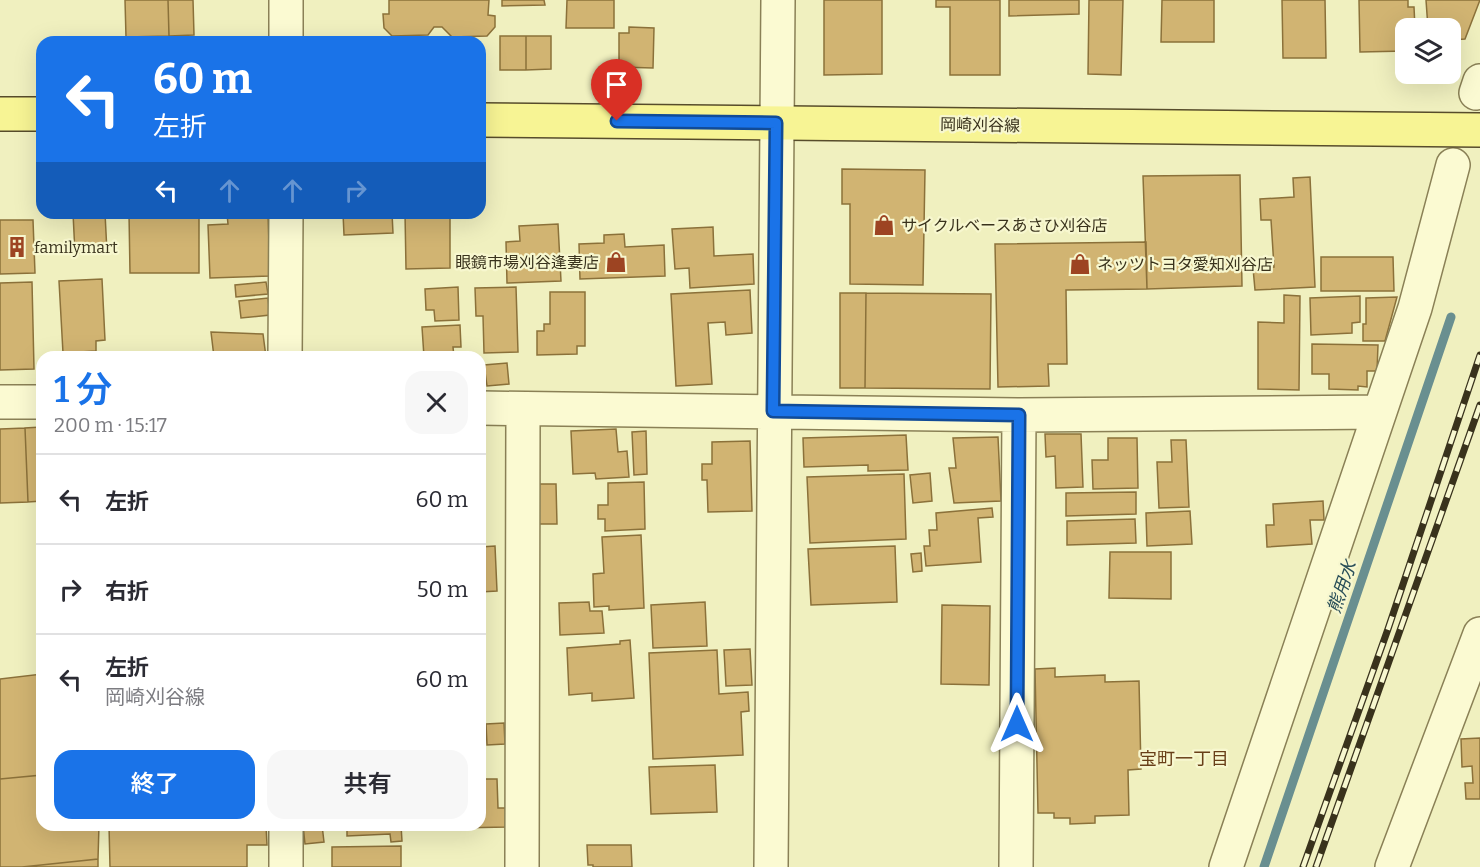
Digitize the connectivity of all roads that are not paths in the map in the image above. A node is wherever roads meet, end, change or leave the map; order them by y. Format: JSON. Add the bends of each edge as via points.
{"nodes":[{"id":1,"x":286,"y":0,"type":"edge"},
{"id":2,"x":778,"y":0,"type":"edge"},
{"id":3,"x":286,"y":36,"type":"edge"},
{"id":4,"x":0,"y":114,"type":"edge"},
{"id":5,"x":36,"y":114,"type":"edge"},
{"id":6,"x":486,"y":120,"type":"edge"},
{"id":7,"x":776,"y":123,"type":"junction"},
{"id":8,"x":1472,"y":130,"type":"edge"},
{"id":9,"x":1453,"y":165,"type":"dead end"},
{"id":10,"x":286,"y":219,"type":"edge"},
{"id":11,"x":285,"y":351,"type":"edge"},
{"id":12,"x":0,"y":402,"type":"edge"},
{"id":13,"x":36,"y":402,"type":"edge"},
{"id":14,"x":486,"y":408,"type":"edge"},
{"id":15,"x":523,"y":409,"type":"junction"},
{"id":16,"x":773,"y":411,"type":"junction"},
{"id":17,"x":1379,"y":412,"type":"junction"},
{"id":18,"x":1019,"y":415,"type":"junction"},
{"id":19,"x":1480,"y":634,"type":"edge"},
{"id":20,"x":286,"y":831,"type":"edge"},
{"id":21,"x":286,"y":867,"type":"edge"},
{"id":22,"x":522,"y":867,"type":"edge"},
{"id":23,"x":771,"y":867,"type":"edge"},
{"id":24,"x":1017,"y":867,"type":"edge"},
{"id":25,"x":1226,"y":867,"type":"edge"},
{"id":26,"x":1392,"y":867,"type":"edge"}],
"edges":[{"from":1,"to":3,"type":"street"},
{"from":2,"to":7,"type":"street"},
{"from":4,"to":5,"type":"main road"},
{"from":6,"to":7,"type":"main road","name":"岡崎刈谷線"},
{"from":7,"to":8,"type":"main road","name":"岡崎刈谷線"},
{"from":7,"to":16,"type":"street"},
{"from":9,"to":17,"type":"street","via":[[1415,308]]},
{"from":10,"to":11,"type":"street"},
{"from":12,"to":13,"type":"street"},
{"from":14,"to":15,"type":"street"},
{"from":15,"to":16,"type":"street"},
{"from":15,"to":22,"type":"street"},
{"from":16,"to":18,"type":"street"},
{"from":16,"to":23,"type":"street"},
{"from":17,"to":18,"type":"street"},
{"from":17,"to":25,"type":"street"},
{"from":18,"to":24,"type":"street"},
{"from":19,"to":26,"type":"street"},
{"from":20,"to":21,"type":"street"}]}
